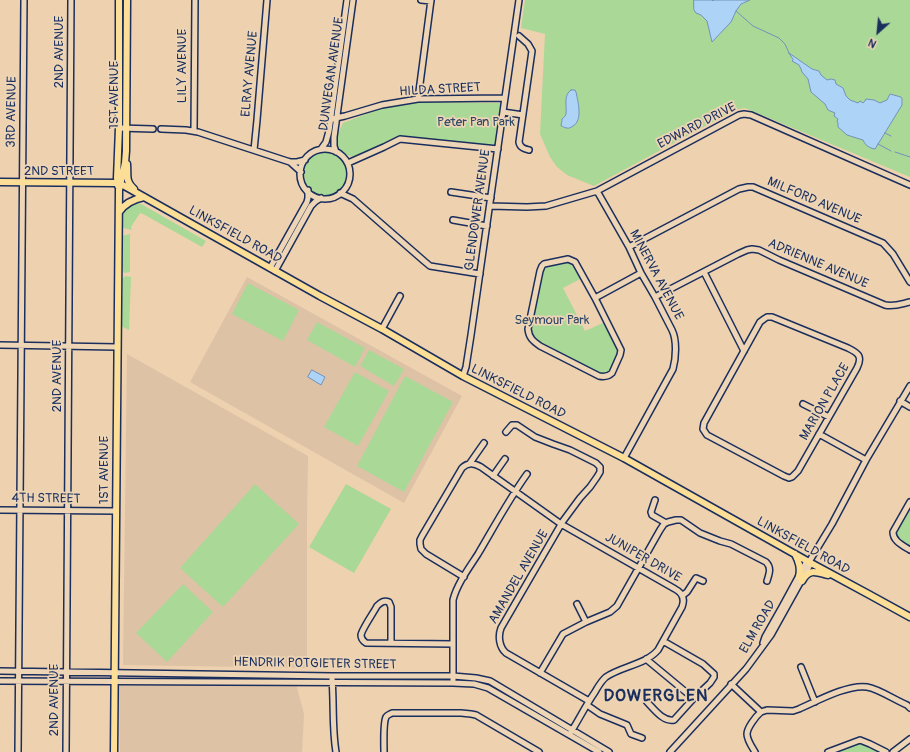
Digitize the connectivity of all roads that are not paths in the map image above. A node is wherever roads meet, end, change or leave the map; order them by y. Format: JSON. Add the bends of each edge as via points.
{"nodes":[{"id":1,"x":24,"y":0,"type":"edge"},
{"id":2,"x":71,"y":0,"type":"edge"},
{"id":3,"x":119,"y":0,"type":"edge"},
{"id":4,"x":127,"y":0,"type":"edge"},
{"id":5,"x":195,"y":0,"type":"edge"},
{"id":6,"x":267,"y":0,"type":"edge"},
{"id":7,"x":347,"y":0,"type":"edge"},
{"id":8,"x":353,"y":0,"type":"edge"},
{"id":9,"x":421,"y":0,"type":"edge"},
{"id":10,"x":519,"y":0,"type":"edge"},
{"id":11,"x":431,"y":1,"type":"edge"},
{"id":12,"x":343,"y":30,"type":"junction"},
{"id":13,"x":349,"y":31,"type":"junction"},
{"id":14,"x":519,"y":36,"type":"dead end"},
{"id":15,"x":120,"y":58,"type":"junction"},
{"id":16,"x":127,"y":58,"type":"junction"},
{"id":17,"x":339,"y":60,"type":"junction"},
{"id":18,"x":345,"y":61,"type":"junction"},
{"id":19,"x":504,"y":98,"type":"junction"},
{"id":20,"x":418,"y":99,"type":"junction"},
{"id":21,"x":503,"y":112,"type":"junction"},
{"id":22,"x":523,"y":115,"type":"junction"},
{"id":23,"x":334,"y":118,"type":"junction"},
{"id":24,"x":119,"y":128,"type":"junction"},
{"id":25,"x":126,"y":128,"type":"junction"},
{"id":26,"x":153,"y":129,"type":"dead end"},
{"id":27,"x":161,"y":129,"type":"dead end"},
{"id":28,"x":194,"y":131,"type":"junction"},
{"id":29,"x":498,"y":149,"type":"junction"},
{"id":30,"x":254,"y":150,"type":"junction"},
{"id":31,"x":321,"y":150,"type":"junction"},
{"id":32,"x":529,"y":150,"type":"dead end"},
{"id":33,"x":336,"y":152,"type":"junction"},
{"id":34,"x":126,"y":157,"type":"junction"},
{"id":35,"x":305,"y":160,"type":"junction"},
{"id":36,"x":290,"y":162,"type":"junction"},
{"id":37,"x":348,"y":163,"type":"junction"},
{"id":38,"x":301,"y":172,"type":"junction"},
{"id":39,"x":0,"y":182,"type":"edge"},
{"id":40,"x":22,"y":182,"type":"junction"},
{"id":41,"x":70,"y":183,"type":"junction"},
{"id":42,"x":119,"y":185,"type":"junction"},
{"id":43,"x":347,"y":185,"type":"junction"},
{"id":44,"x":910,"y":185,"type":"edge"},
{"id":45,"x":308,"y":190,"type":"junction"},
{"id":46,"x":597,"y":190,"type":"junction"},
{"id":47,"x":451,"y":192,"type":"dead end"},
{"id":48,"x":340,"y":193,"type":"junction"},
{"id":49,"x":142,"y":196,"type":"junction"},
{"id":50,"x":321,"y":198,"type":"junction"},
{"id":51,"x":491,"y":198,"type":"junction"},
{"id":52,"x":353,"y":199,"type":"junction"},
{"id":53,"x":490,"y":206,"type":"junction"},
{"id":54,"x":119,"y":213,"type":"junction"},
{"id":55,"x":453,"y":220,"type":"dead end"},
{"id":56,"x":487,"y":226,"type":"junction"},
{"id":57,"x":294,"y":231,"type":"junction"},
{"id":58,"x":629,"y":247,"type":"junction"},
{"id":59,"x":273,"y":270,"type":"junction"},
{"id":60,"x":704,"y":272,"type":"junction"},
{"id":61,"x":641,"y":273,"type":"junction"},
{"id":62,"x":480,"y":274,"type":"junction"},
{"id":63,"x":910,"y":282,"type":"edge"},
{"id":64,"x":400,"y":296,"type":"dead end"},
{"id":65,"x":656,"y":297,"type":"junction"},
{"id":66,"x":595,"y":298,"type":"junction"},
{"id":67,"x":910,"y":302,"type":"edge"},
{"id":68,"x":382,"y":329,"type":"junction"},
{"id":69,"x":0,"y":345,"type":"edge"},
{"id":70,"x":21,"y":345,"type":"junction"},
{"id":71,"x":69,"y":346,"type":"junction"},
{"id":72,"x":117,"y":347,"type":"junction"},
{"id":73,"x":744,"y":351,"type":"junction"},
{"id":74,"x":463,"y":376,"type":"junction"},
{"id":75,"x":910,"y":386,"type":"edge"},
{"id":76,"x":900,"y":401,"type":"junction"},
{"id":77,"x":803,"y":404,"type":"dead end"},
{"id":78,"x":910,"y":407,"type":"edge"},
{"id":79,"x":829,"y":417,"type":"junction"},
{"id":80,"x":506,"y":432,"type":"dead end"},
{"id":81,"x":819,"y":434,"type":"junction"},
{"id":82,"x":484,"y":443,"type":"dead end"},
{"id":83,"x":624,"y":458,"type":"junction"},
{"id":84,"x":505,"y":459,"type":"dead end"},
{"id":85,"x":866,"y":460,"type":"junction"},
{"id":86,"x":470,"y":463,"type":"junction"},
{"id":87,"x":527,"y":474,"type":"dead end"},
{"id":88,"x":493,"y":476,"type":"junction"},
{"id":89,"x":514,"y":491,"type":"junction"},
{"id":90,"x":655,"y":500,"type":"dead end"},
{"id":91,"x":910,"y":502,"type":"edge"},
{"id":92,"x":0,"y":510,"type":"edge"},
{"id":93,"x":20,"y":510,"type":"junction"},
{"id":94,"x":68,"y":511,"type":"junction"},
{"id":95,"x":116,"y":511,"type":"junction"},
{"id":96,"x":666,"y":523,"type":"junction"},
{"id":97,"x":561,"y":524,"type":"junction"},
{"id":98,"x":910,"y":550,"type":"edge"},
{"id":99,"x":794,"y":554,"type":"junction"},
{"id":100,"x":809,"y":562,"type":"junction"},
{"id":101,"x":639,"y":568,"type":"junction"},
{"id":102,"x":464,"y":577,"type":"junction"},
{"id":103,"x":837,"y":578,"type":"junction"},
{"id":104,"x":800,"y":579,"type":"junction"},
{"id":105,"x":704,"y":581,"type":"dead end"},
{"id":106,"x":767,"y":581,"type":"dead end"},
{"id":107,"x":683,"y":595,"type":"junction"},
{"id":108,"x":578,"y":604,"type":"dead end"},
{"id":109,"x":910,"y":618,"type":"edge"},
{"id":110,"x":586,"y":622,"type":"junction"},
{"id":111,"x":663,"y":640,"type":"junction"},
{"id":112,"x":391,"y":643,"type":"junction"},
{"id":113,"x":453,"y":644,"type":"junction"},
{"id":114,"x":646,"y":659,"type":"junction"},
{"id":115,"x":801,"y":668,"type":"dead end"},
{"id":116,"x":18,"y":671,"type":"junction"},
{"id":117,"x":0,"y":672,"type":"edge"},
{"id":118,"x":66,"y":672,"type":"junction"},
{"id":119,"x":115,"y":673,"type":"junction"},
{"id":120,"x":540,"y":673,"type":"junction"},
{"id":121,"x":183,"y":674,"type":"junction"},
{"id":122,"x":332,"y":676,"type":"junction"},
{"id":123,"x":453,"y":676,"type":"junction"},
{"id":124,"x":0,"y":681,"type":"edge"},
{"id":125,"x":18,"y":681,"type":"junction"},
{"id":126,"x":115,"y":681,"type":"junction"},
{"id":127,"x":184,"y":681,"type":"junction"},
{"id":128,"x":66,"y":682,"type":"junction"},
{"id":129,"x":323,"y":682,"type":"junction"},
{"id":130,"x":332,"y":682,"type":"junction"},
{"id":131,"x":344,"y":682,"type":"junction"},
{"id":132,"x":453,"y":683,"type":"junction"},
{"id":133,"x":731,"y":684,"type":"junction"},
{"id":134,"x":333,"y":691,"type":"junction"},
{"id":135,"x":687,"y":693,"type":"junction"},
{"id":136,"x":697,"y":695,"type":"junction"},
{"id":137,"x":647,"y":702,"type":"dead end"},
{"id":138,"x":815,"y":702,"type":"junction"},
{"id":139,"x":588,"y":703,"type":"junction"},
{"id":140,"x":689,"y":703,"type":"junction"},
{"id":141,"x":910,"y":708,"type":"edge"},
{"id":142,"x":761,"y":712,"type":"junction"},
{"id":143,"x":571,"y":732,"type":"junction"},
{"id":144,"x":642,"y":738,"type":"dead end"},
{"id":145,"x":910,"y":739,"type":"edge"},
{"id":146,"x":18,"y":752,"type":"edge"},
{"id":147,"x":66,"y":752,"type":"edge"},
{"id":148,"x":114,"y":752,"type":"edge"},
{"id":149,"x":336,"y":752,"type":"edge"},
{"id":150,"x":384,"y":752,"type":"edge"},
{"id":151,"x":539,"y":752,"type":"edge"},
{"id":152,"x":599,"y":752,"type":"edge"},
{"id":153,"x":609,"y":752,"type":"edge"},
{"id":154,"x":670,"y":752,"type":"edge"},
{"id":155,"x":755,"y":752,"type":"edge"},
{"id":156,"x":828,"y":752,"type":"edge"},
{"id":157,"x":886,"y":752,"type":"edge"},
{"id":158,"x":893,"y":752,"type":"edge"}],
"edges":[{"from":1,"to":40,"type":"street","name":"3RD AVENUE"},
{"from":2,"to":41,"type":"street","name":"2ND AVENUE"},
{"from":3,"to":15,"type":"main road","name":"1ST AVENUE"},
{"from":4,"to":16,"type":"main road","name":"1ST AVENUE"},
{"from":5,"to":28,"type":"street","name":"LILY AVENUE"},
{"from":6,"to":30,"type":"street","name":"ELRAY AVENUE"},
{"from":7,"to":12,"type":"street","name":"DUNVEGAN AVENUE"},
{"from":8,"to":13,"type":"street","name":"DUNVEGAN AVENUE"},
{"from":9,"to":11,"type":"street"},
{"from":10,"to":19,"type":"street","name":"GLENDOWER AVENUE"},
{"from":11,"to":20,"type":"street"},
{"from":12,"to":13,"type":"street"},
{"from":12,"to":17,"type":"street","name":"DUNVEGAN AVENUE"},
{"from":13,"to":18,"type":"street","name":"DUNVEGAN AVENUE"},
{"from":14,"to":22,"type":"street","via":[[532,51]]},
{"from":15,"to":16,"type":"main road"},
{"from":15,"to":24,"type":"main road","name":"1ST AVENUE"},
{"from":16,"to":25,"type":"main road","name":"1ST AVENUE"},
{"from":17,"to":18,"type":"street"},
{"from":17,"to":23,"type":"street","name":"DUNVEGAN AVENUE"},
{"from":18,"to":23,"type":"street","name":"DUNVEGAN AVENUE"},
{"from":19,"to":20,"type":"street","name":"HILDA STREET"},
{"from":19,"to":21,"type":"street","name":"GLENDOWER AVENUE"},
{"from":20,"to":23,"type":"street","name":"HILDA STREET","via":[[382,105]]},
{"from":21,"to":22,"type":"street"},
{"from":21,"to":29,"type":"street","name":"GLENDOWER AVENUE"},
{"from":22,"to":32,"type":"street","via":[[519,144]]},
{"from":23,"to":31,"type":"street","name":"DUNVEGAN AVENUE"},
{"from":23,"to":33,"type":"street","name":"DUNVEGAN AVENUE","via":[[333,144]]},
{"from":24,"to":25,"type":"street"},
{"from":24,"to":42,"type":"main road","name":"1ST AVENUE"},
{"from":25,"to":26,"type":"street"},
{"from":25,"to":34,"type":"main road","name":"1ST AVENUE"},
{"from":27,"to":28,"type":"street"},
{"from":28,"to":30,"type":"street"},
{"from":29,"to":37,"type":"street","via":[[400,139]]},
{"from":29,"to":51,"type":"street","name":"GLENDOWER AVENUE"},
{"from":30,"to":36,"type":"street"},
{"from":31,"to":33,"type":"street","via":[[329,149]]},
{"from":31,"to":35,"type":"street","via":[[310,154]]},
{"from":33,"to":37,"type":"street"},
{"from":34,"to":42,"type":"main road","name":"1ST AVENUE"},
{"from":34,"to":49,"type":"main road","via":[[129,184]]},
{"from":35,"to":36,"type":"street"},
{"from":35,"to":38,"type":"street"},
{"from":36,"to":38,"type":"street"},
{"from":37,"to":43,"type":"street","via":[[350,177]]},
{"from":38,"to":45,"type":"street","via":[[301,179]]},
{"from":39,"to":40,"type":"main road","name":"2ND STREET"},
{"from":40,"to":41,"type":"main road","name":"2ND STREET"},
{"from":40,"to":70,"type":"street","name":"3RD AVENUE"},
{"from":41,"to":42,"type":"main road","name":"2ND STREET"},
{"from":41,"to":71,"type":"street","name":"2ND AVENUE"},
{"from":42,"to":49,"type":"main road","name":"LINKSFIELD ROAD"},
{"from":42,"to":54,"type":"main road","name":"1ST AVENUE"},
{"from":43,"to":48,"type":"street"},
{"from":43,"to":52,"type":"street"},
{"from":44,"to":46,"type":"street","name":"EDWARD DRIVE","via":[[744,114]]},
{"from":45,"to":50,"type":"street"},
{"from":45,"to":57,"type":"street","via":[[307,201]]},
{"from":46,"to":53,"type":"street","name":"EDWARD DRIVE","via":[[546,206]]},
{"from":46,"to":58,"type":"street","name":"MINERVA AVENUE"},
{"from":47,"to":51,"type":"street"},
{"from":48,"to":50,"type":"street"},
{"from":48,"to":52,"type":"street"},
{"from":49,"to":54,"type":"main road","via":[[127,203]]},
{"from":49,"to":59,"type":"main road","name":"LINKSFIELD ROAD"},
{"from":50,"to":57,"type":"street","via":[[312,205]]},
{"from":51,"to":53,"type":"street","name":"GLENDOWER AVENUE"},
{"from":52,"to":62,"type":"street","via":[[433,267]]},
{"from":53,"to":56,"type":"street","name":"GLENDOWER AVENUE"},
{"from":54,"to":72,"type":"main road","name":"1ST AVENUE"},
{"from":55,"to":56,"type":"street"},
{"from":56,"to":62,"type":"street","name":"GLENDOWER AVENUE"},
{"from":57,"to":59,"type":"street"},
{"from":58,"to":61,"type":"street","name":"MINERVA AVENUE"},
{"from":58,"to":63,"type":"street","name":"MILFORD AVENUE","via":[[739,189],[753,187],[883,243]]},
{"from":59,"to":68,"type":"main road","name":"LINKSFIELD ROAD"},
{"from":60,"to":65,"type":"street","name":"ADRIENNE AVENUE"},
{"from":60,"to":67,"type":"street","name":"ADRIENNE AVENUE","via":[[747,250],[760,250],[885,305],[895,306]]},
{"from":60,"to":73,"type":"street"},
{"from":61,"to":65,"type":"street","name":"MINERVA AVENUE"},
{"from":61,"to":66,"type":"street"},
{"from":62,"to":74,"type":"street","name":"GLENDOWER AVENUE"},
{"from":64,"to":68,"type":"street"},
{"from":65,"to":83,"type":"street","name":"MINERVA AVENUE","via":[[674,333],[675,362]]},
{"from":66,"to":66,"type":"street","via":[[575,262],[568,259],[544,264],[540,271],[528,334],[540,346],[605,377],[612,373],[622,350]]},
{"from":68,"to":74,"type":"main road","name":"LINKSFIELD ROAD"},
{"from":69,"to":70,"type":"street"},
{"from":70,"to":71,"type":"street"},
{"from":70,"to":93,"type":"street","name":"3RD AVENUE"},
{"from":71,"to":72,"type":"street"},
{"from":71,"to":94,"type":"street","name":"2ND AVENUE"},
{"from":72,"to":95,"type":"main road","name":"1ST AVENUE"},
{"from":73,"to":79,"type":"street","name":"MARION PLACE","via":[[760,322],[764,318],[772,317],[855,352],[860,358],[860,363]]},
{"from":73,"to":81,"type":"street","name":"MARION PLACE","via":[[704,423],[704,431],[789,478],[798,472]]},
{"from":74,"to":83,"type":"main road","name":"LINKSFIELD ROAD"},
{"from":75,"to":76,"type":"street"},
{"from":76,"to":78,"type":"street"},
{"from":76,"to":85,"type":"street"},
{"from":77,"to":79,"type":"street"},
{"from":79,"to":81,"type":"street","name":"MARION PLACE"},
{"from":80,"to":97,"type":"street","name":"AMANDEL AVENUE","via":[[512,425],[517,425],[535,437],[570,450],[599,465],[597,477]]},
{"from":81,"to":85,"type":"street"},
{"from":82,"to":86,"type":"street"},
{"from":83,"to":99,"type":"main road","name":"LINKSFIELD ROAD"},
{"from":84,"to":88,"type":"street"},
{"from":85,"to":100,"type":"street"},
{"from":86,"to":88,"type":"street","name":"JUNIPER DRIVE","via":[[478,465]]},
{"from":86,"to":102,"type":"street","via":[[462,468],[420,540],[421,549],[426,554]]},
{"from":87,"to":89,"type":"street"},
{"from":88,"to":89,"type":"street","name":"JUNIPER DRIVE"},
{"from":89,"to":97,"type":"street","name":"JUNIPER DRIVE"},
{"from":89,"to":102,"type":"street"},
{"from":90,"to":96,"type":"street","via":[[652,515]]},
{"from":91,"to":98,"type":"street","via":[[893,535]]},
{"from":92,"to":93,"type":"street","name":"4TH STREET"},
{"from":93,"to":94,"type":"street","name":"4TH STREET"},
{"from":93,"to":116,"type":"street","name":"3RD AVENUE"},
{"from":94,"to":95,"type":"street","name":"4TH STREET"},
{"from":94,"to":118,"type":"street","name":"2ND AVENUE"},
{"from":95,"to":119,"type":"main road","name":"1ST AVENUE"},
{"from":96,"to":101,"type":"street","via":[[658,532]]},
{"from":96,"to":106,"type":"street","via":[[681,520],[700,533],[731,544],[766,562],[770,565]]},
{"from":97,"to":101,"type":"street","name":"JUNIPER DRIVE"},
{"from":97,"to":120,"type":"street","name":"AMANDEL AVENUE","via":[[499,634],[504,652]]},
{"from":99,"to":100,"type":"main road","name":"LINKSFIELD ROAD"},
{"from":99,"to":104,"type":"main road","via":[[799,563]]},
{"from":100,"to":103,"type":"main road","name":"LINKSFIELD ROAD"},
{"from":100,"to":104,"type":"street","name":"ELM ROAD"},
{"from":101,"to":107,"type":"street","name":"JUNIPER DRIVE"},
{"from":101,"to":110,"type":"street","via":[[614,609]]},
{"from":102,"to":113,"type":"street","via":[[454,600]]},
{"from":103,"to":104,"type":"main road","via":[[810,572]]},
{"from":103,"to":109,"type":"main road","name":"LINKSFIELD ROAD"},
{"from":104,"to":133,"type":"street","name":"ELM ROAD","via":[[765,637],[763,646]]},
{"from":105,"to":107,"type":"street","via":[[695,579]]},
{"from":107,"to":111,"type":"street","name":"JUNIPER DRIVE","via":[[682,607]]},
{"from":108,"to":110,"type":"street"},
{"from":110,"to":120,"type":"street","via":[[562,635]]},
{"from":111,"to":114,"type":"street","name":"JUNIPER DRIVE","via":[[655,652]]},
{"from":111,"to":136,"type":"street","via":[[703,664],[714,674],[712,680]]},
{"from":112,"to":112,"type":"street","via":[[391,607],[389,602],[384,601],[377,606],[361,637],[366,643]]},
{"from":112,"to":113,"type":"street"},
{"from":113,"to":123,"type":"street"},
{"from":114,"to":135,"type":"street"},
{"from":114,"to":139,"type":"street","name":"JUNIPER DRIVE","via":[[607,676]]},
{"from":115,"to":138,"type":"street"},
{"from":116,"to":117,"type":"street","name":"HENDRIK POTGIETER STREET"},
{"from":116,"to":118,"type":"street","name":"HENDRIK POTGIETER STREET"},
{"from":116,"to":125,"type":"street","name":"3RD AVENUE"},
{"from":118,"to":119,"type":"street","name":"HENDRIK POTGIETER STREET"},
{"from":118,"to":128,"type":"street","name":"2ND AVENUE"},
{"from":119,"to":121,"type":"street","name":"HENDRIK POTGIETER STREET"},
{"from":119,"to":126,"type":"main road","name":"1ST AVENUE"},
{"from":120,"to":139,"type":"street","name":"AMANDEL AVENUE"},
{"from":121,"to":122,"type":"street","name":"HENDRIK POTGIETER STREET"},
{"from":121,"to":127,"type":"street"},
{"from":122,"to":123,"type":"street","name":"HENDRIK POTGIETER STREET"},
{"from":122,"to":130,"type":"street"},
{"from":123,"to":132,"type":"street"},
{"from":123,"to":143,"type":"street","name":"HENDRIK POTGIETER STREET","via":[[490,681]]},
{"from":124,"to":125,"type":"street","name":"HENDRIK POTGIETER STREET"},
{"from":125,"to":128,"type":"street","name":"HENDRIK POTGIETER STREET"},
{"from":125,"to":146,"type":"street","name":"3RD AVENUE"},
{"from":126,"to":127,"type":"street","name":"HENDRIK POTGIETER STREET"},
{"from":126,"to":128,"type":"street","name":"HENDRIK POTGIETER STREET"},
{"from":126,"to":148,"type":"main road","name":"1ST AVENUE"},
{"from":127,"to":129,"type":"street","name":"HENDRIK POTGIETER STREET"},
{"from":128,"to":147,"type":"street","name":"2ND AVENUE"},
{"from":129,"to":130,"type":"street","name":"HENDRIK POTGIETER STREET"},
{"from":129,"to":134,"type":"street"},
{"from":130,"to":131,"type":"street","name":"HENDRIK POTGIETER STREET"},
{"from":130,"to":134,"type":"street"},
{"from":131,"to":132,"type":"street","name":"HENDRIK POTGIETER STREET"},
{"from":131,"to":134,"type":"street"},
{"from":132,"to":143,"type":"street","name":"HENDRIK POTGIETER STREET","via":[[488,688]]},
{"from":133,"to":142,"type":"street"},
{"from":133,"to":154,"type":"street","name":"ELM ROAD"},
{"from":134,"to":149,"type":"street"},
{"from":135,"to":136,"type":"street"},
{"from":135,"to":140,"type":"street"},
{"from":136,"to":140,"type":"street"},
{"from":137,"to":140,"type":"street","via":[[663,718],[672,721]]},
{"from":138,"to":141,"type":"street","via":[[843,690],[865,687]]},
{"from":138,"to":142,"type":"street","via":[[800,709]]},
{"from":139,"to":143,"type":"street","name":"JUNIPER DRIVE"},
{"from":139,"to":144,"type":"street","name":"AMANDEL AVENUE","via":[[600,714],[624,724],[631,734]]},
{"from":142,"to":155,"type":"street","via":[[749,727],[748,733]]},
{"from":143,"to":152,"type":"street","name":"HENDRIK POTGIETER STREET"},
{"from":143,"to":153,"type":"street","name":"HENDRIK POTGIETER STREET"},
{"from":145,"to":158,"type":"street"},
{"from":150,"to":151,"type":"street","via":[[385,722],[387,716],[392,713],[473,714]]},
{"from":156,"to":157,"type":"street","via":[[860,740]]}]}
